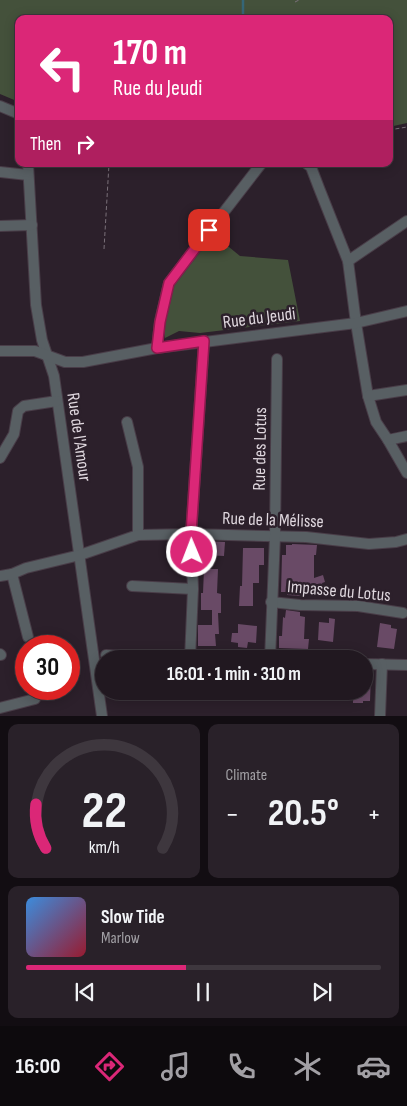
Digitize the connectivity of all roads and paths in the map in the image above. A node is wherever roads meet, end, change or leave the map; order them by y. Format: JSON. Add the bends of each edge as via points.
{"nodes":[{"id":1,"x":299,"y":0,"type":"edge"},
{"id":2,"x":295,"y":2,"type":"dead end"},
{"id":3,"x":0,"y":106,"type":"edge"},
{"id":4,"x":15,"y":112,"type":"edge"},
{"id":5,"x":407,"y":127,"type":"edge"},
{"id":6,"x":393,"y":129,"type":"edge"},
{"id":7,"x":28,"y":167,"type":"edge"},
{"id":8,"x":109,"y":167,"type":"edge"},
{"id":9,"x":259,"y":167,"type":"edge"},
{"id":10,"x":311,"y":167,"type":"edge"},
{"id":11,"x":0,"y":172,"type":"edge"},
{"id":12,"x":28,"y":175,"type":"junction"},
{"id":13,"x":407,"y":221,"type":"edge"},
{"id":14,"x":32,"y":225,"type":"junction"},
{"id":15,"x":0,"y":226,"type":"edge"},
{"id":16,"x":104,"y":249,"type":"dead end"},
{"id":17,"x":348,"y":262,"type":"junction"},
{"id":18,"x":407,"y":311,"type":"edge"},
{"id":19,"x":356,"y":323,"type":"junction"},
{"id":20,"x":204,"y":341,"type":"junction"},
{"id":21,"x":157,"y":348,"type":"junction"},
{"id":22,"x":0,"y":351,"type":"edge"},
{"id":23,"x":49,"y":357,"type":"junction"},
{"id":24,"x":277,"y":359,"type":"dead end"},
{"id":25,"x":407,"y":390,"type":"edge"},
{"id":26,"x":368,"y":396,"type":"junction"},
{"id":27,"x":57,"y":401,"type":"junction"},
{"id":28,"x":127,"y":422,"type":"dead end"},
{"id":29,"x":407,"y":436,"type":"edge"},
{"id":30,"x":388,"y":440,"type":"junction"},
{"id":31,"x":0,"y":458,"type":"edge"},
{"id":32,"x":407,"y":473,"type":"edge"},
{"id":33,"x":191,"y":534,"type":"junction"},
{"id":34,"x":138,"y":535,"type":"junction"},
{"id":35,"x":275,"y":536,"type":"junction"},
{"id":36,"x":407,"y":539,"type":"edge"},
{"id":37,"x":80,"y":555,"type":"junction"},
{"id":38,"x":12,"y":574,"type":"junction"},
{"id":39,"x":0,"y":576,"type":"edge"},
{"id":40,"x":132,"y":586,"type":"dead end"},
{"id":41,"x":194,"y":589,"type":"junction"},
{"id":42,"x":271,"y":602,"type":"junction"},
{"id":43,"x":403,"y":613,"type":"dead end"},
{"id":44,"x":27,"y":635,"type":"edge"},
{"id":45,"x":191,"y":650,"type":"edge"},
{"id":46,"x":270,"y":650,"type":"edge"},
{"id":47,"x":373,"y":664,"type":"edge"},
{"id":48,"x":382,"y":664,"type":"junction"},
{"id":49,"x":407,"y":665,"type":"edge"},
{"id":50,"x":31,"y":700,"type":"edge"},
{"id":51,"x":0,"y":708,"type":"edge"},
{"id":52,"x":102,"y":716,"type":"edge"},
{"id":53,"x":380,"y":716,"type":"edge"}],
"edges":[{"from":1,"to":2,"type":"path"},
{"from":3,"to":4,"type":"street"},
{"from":5,"to":6,"type":"path"},
{"from":7,"to":12,"type":"street","name":"Rue de l'Amour"},
{"from":8,"to":16,"type":"path"},
{"from":9,"to":21,"type":"street","via":[[169,283]]},
{"from":10,"to":17,"type":"street"},
{"from":11,"to":12,"type":"street"},
{"from":12,"to":14,"type":"street","name":"Rue de l'Amour"},
{"from":13,"to":17,"type":"street"},
{"from":14,"to":15,"type":"street"},
{"from":14,"to":23,"type":"street","name":"Rue de l'Amour","via":[[36,305],[42,340]]},
{"from":17,"to":19,"type":"street"},
{"from":18,"to":19,"type":"street","name":"Rue du Jeudi"},
{"from":19,"to":20,"type":"street","name":"Rue du Jeudi"},
{"from":19,"to":26,"type":"street"},
{"from":20,"to":21,"type":"street","name":"Rue du Jeudi"},
{"from":20,"to":33,"type":"street"},
{"from":21,"to":23,"type":"street","name":"Rue du Jeudi","via":[[83,362],[65,362]]},
{"from":22,"to":23,"type":"street","name":"Rue du Jeudi","via":[[35,351]]},
{"from":23,"to":27,"type":"street","name":"Rue de l'Amour"},
{"from":24,"to":35,"type":"street","name":"Rue des Lotus"},
{"from":25,"to":26,"type":"street"},
{"from":26,"to":30,"type":"street","via":[[376,422]]},
{"from":27,"to":31,"type":"street","via":[[24,406],[18,411],[14,434]]},
{"from":27,"to":37,"type":"street","name":"Rue de l'Amour"},
{"from":28,"to":34,"type":"street","via":[[138,467]]},
{"from":29,"to":30,"type":"street"},
{"from":30,"to":32,"type":"street"},
{"from":33,"to":34,"type":"street","name":"Rue de la Mélisse"},
{"from":33,"to":35,"type":"street","name":"Rue de la Mélisse"},
{"from":33,"to":41,"type":"street"},
{"from":34,"to":37,"type":"street","name":"Rue de la Mélisse"},
{"from":35,"to":36,"type":"street","name":"Rue de la Mélisse","via":[[369,544]]},
{"from":35,"to":42,"type":"street","name":"Rue des Lotus"},
{"from":37,"to":38,"type":"street","name":"Rue de la Mélisse"},
{"from":37,"to":52,"type":"street","name":"Rue de l'Amour"},
{"from":38,"to":39,"type":"street","name":"Rue de la Mélisse"},
{"from":38,"to":44,"type":"street"},
{"from":40,"to":41,"type":"street"},
{"from":41,"to":45,"type":"street"},
{"from":42,"to":43,"type":"street","name":"Impasse du Lotus","via":[[358,606]]},
{"from":42,"to":46,"type":"street","name":"Rue des Lotus"},
{"from":47,"to":48,"type":"street"},
{"from":48,"to":49,"type":"street"},
{"from":48,"to":53,"type":"street"},
{"from":50,"to":51,"type":"street"}]}
